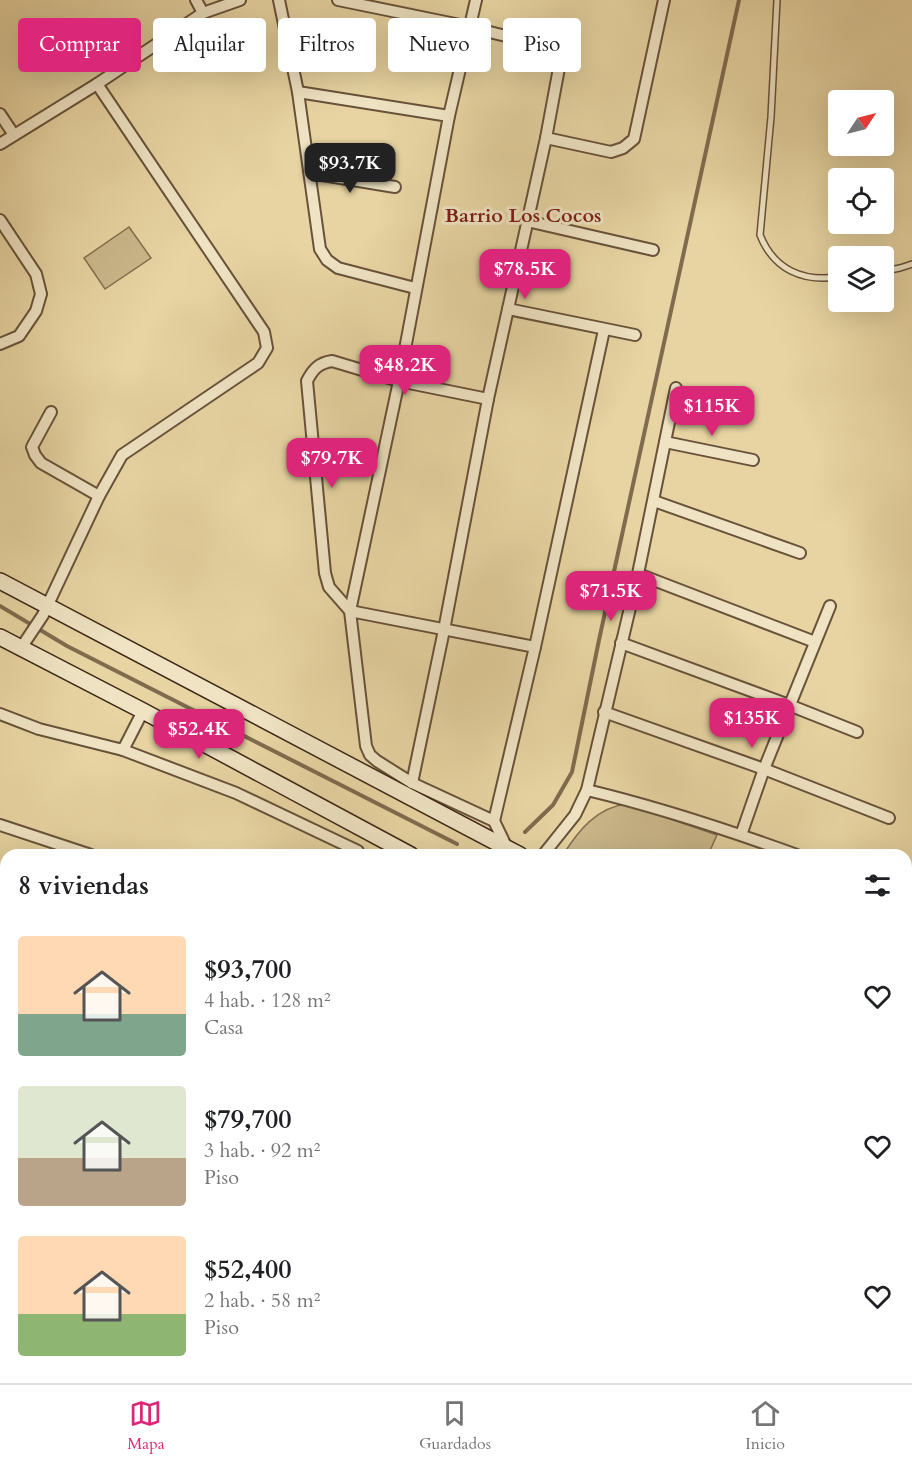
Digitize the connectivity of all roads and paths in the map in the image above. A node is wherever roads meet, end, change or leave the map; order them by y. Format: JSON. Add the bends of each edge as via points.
{"nodes":[{"id":1,"x":196,"y":0,"type":"edge"},
{"id":2,"x":240,"y":0,"type":"edge"},
{"id":3,"x":279,"y":0,"type":"edge"},
{"id":4,"x":338,"y":0,"type":"edge"},
{"id":5,"x":476,"y":0,"type":"edge"},
{"id":6,"x":664,"y":0,"type":"edge"},
{"id":7,"x":777,"y":0,"type":"edge"},
{"id":8,"x":203,"y":13,"type":"junction"},
{"id":9,"x":426,"y":18,"type":"edge"},
{"id":10,"x":472,"y":18,"type":"edge"},
{"id":11,"x":491,"y":32,"type":"edge"},
{"id":12,"x":459,"y":72,"type":"edge"},
{"id":13,"x":97,"y":84,"type":"junction"},
{"id":14,"x":298,"y":92,"type":"junction"},
{"id":15,"x":0,"y":114,"type":"edge"},
{"id":16,"x":449,"y":116,"type":"junction"},
{"id":17,"x":14,"y":135,"type":"junction"},
{"id":18,"x":546,"y":138,"type":"junction"},
{"id":19,"x":0,"y":144,"type":"edge"},
{"id":20,"x":310,"y":173,"type":"junction"},
{"id":21,"x":394,"y":187,"type":"dead end"},
{"id":22,"x":0,"y":220,"type":"edge"},
{"id":23,"x":527,"y":221,"type":"junction"},
{"id":24,"x":653,"y":250,"type":"dead end"},
{"id":25,"x":912,"y":264,"type":"edge"},
{"id":26,"x":894,"y":269,"type":"edge"},
{"id":27,"x":828,"y":279,"type":"edge"},
{"id":28,"x":415,"y":288,"type":"junction"},
{"id":29,"x":508,"y":309,"type":"junction"},
{"id":30,"x":604,"y":330,"type":"junction"},
{"id":31,"x":635,"y":335,"type":"dead end"},
{"id":32,"x":0,"y":344,"type":"edge"},
{"id":33,"x":399,"y":381,"type":"junction"},
{"id":34,"x":676,"y":388,"type":"dead end"},
{"id":35,"x":489,"y":399,"type":"junction"},
{"id":36,"x":51,"y":412,"type":"dead end"},
{"id":37,"x":665,"y":442,"type":"junction"},
{"id":38,"x":753,"y":460,"type":"dead end"},
{"id":39,"x":99,"y":496,"type":"junction"},
{"id":40,"x":654,"y":501,"type":"junction"},
{"id":41,"x":800,"y":553,"type":"dead end"},
{"id":42,"x":638,"y":574,"type":"junction"},
{"id":43,"x":0,"y":580,"type":"edge"},
{"id":44,"x":830,"y":606,"type":"dead end"},
{"id":45,"x":45,"y":610,"type":"junction"},
{"id":46,"x":350,"y":611,"type":"junction"},
{"id":47,"x":444,"y":630,"type":"junction"},
{"id":48,"x":0,"y":637,"type":"edge"},
{"id":49,"x":815,"y":642,"type":"junction"},
{"id":50,"x":621,"y":643,"type":"junction"},
{"id":51,"x":25,"y":644,"type":"junction"},
{"id":52,"x":535,"y":647,"type":"junction"},
{"id":53,"x":789,"y":705,"type":"junction"},
{"id":54,"x":143,"y":711,"type":"junction"},
{"id":55,"x":604,"y":712,"type":"junction"},
{"id":56,"x":0,"y":714,"type":"edge"},
{"id":57,"x":857,"y":732,"type":"dead end"},
{"id":58,"x":123,"y":750,"type":"junction"},
{"id":59,"x":764,"y":769,"type":"junction"},
{"id":60,"x":412,"y":783,"type":"junction"},
{"id":61,"x":587,"y":790,"type":"junction"},
{"id":62,"x":889,"y":818,"type":"dead end"},
{"id":63,"x":494,"y":821,"type":"junction"},
{"id":64,"x":0,"y":825,"type":"edge"},
{"id":65,"x":367,"y":832,"type":"junction"},
{"id":66,"x":741,"y":835,"type":"junction"},
{"id":67,"x":73,"y":849,"type":"edge"},
{"id":68,"x":349,"y":849,"type":"edge"},
{"id":69,"x":359,"y":849,"type":"edge"},
{"id":70,"x":400,"y":849,"type":"edge"},
{"id":71,"x":509,"y":849,"type":"edge"},
{"id":72,"x":512,"y":849,"type":"edge"},
{"id":73,"x":548,"y":849,"type":"edge"},
{"id":74,"x":780,"y":849,"type":"edge"}],
"edges":[{"from":1,"to":8,"type":"street"},
{"from":2,"to":8,"type":"street"},
{"from":3,"to":14,"type":"street"},
{"from":4,"to":9,"type":"street"},
{"from":5,"to":10,"type":"street"},
{"from":6,"to":18,"type":"street","via":[[633,139],[611,152]]},
{"from":7,"to":27,"type":"lane","via":[[760,235],[774,260],[798,275]]},
{"from":8,"to":13,"type":"street"},
{"from":11,"to":18,"type":"street","via":[[545,46],[555,55],[559,68]]},
{"from":12,"to":16,"type":"street"},
{"from":13,"to":17,"type":"street"},
{"from":13,"to":39,"type":"street","via":[[264,332],[267,348],[258,363],[122,455]]},
{"from":14,"to":16,"type":"street"},
{"from":14,"to":20,"type":"street"},
{"from":15,"to":17,"type":"street"},
{"from":16,"to":28,"type":"street"},
{"from":17,"to":19,"type":"street"},
{"from":18,"to":23,"type":"street"},
{"from":20,"to":21,"type":"street"},
{"from":20,"to":28,"type":"street","via":[[320,249],[327,260],[338,268]]},
{"from":22,"to":32,"type":"street","via":[[36,274],[41,294],[36,311],[19,336]]},
{"from":23,"to":24,"type":"street"},
{"from":23,"to":29,"type":"street"},
{"from":25,"to":26,"type":"lane"},
{"from":28,"to":33,"type":"street"},
{"from":29,"to":30,"type":"street"},
{"from":29,"to":35,"type":"street"},
{"from":30,"to":31,"type":"street"},
{"from":30,"to":52,"type":"street"},
{"from":33,"to":35,"type":"street"},
{"from":33,"to":46,"type":"street"},
{"from":33,"to":46,"type":"street","via":[[332,361],[317,366],[307,381],[325,573],[329,587]]},
{"from":34,"to":37,"type":"street"},
{"from":35,"to":47,"type":"street"},
{"from":36,"to":39,"type":"street","via":[[32,447],[35,456]]},
{"from":37,"to":38,"type":"street"},
{"from":37,"to":40,"type":"street"},
{"from":39,"to":45,"type":"street"},
{"from":40,"to":41,"type":"street"},
{"from":40,"to":42,"type":"street"},
{"from":42,"to":49,"type":"street"},
{"from":42,"to":50,"type":"street"},
{"from":43,"to":45,"type":"main road"},
{"from":44,"to":49,"type":"street"},
{"from":45,"to":51,"type":"street"},
{"from":45,"to":71,"type":"main road"},
{"from":46,"to":47,"type":"street"},
{"from":46,"to":60,"type":"street","via":[[366,746],[376,761]]},
{"from":47,"to":52,"type":"street"},
{"from":47,"to":60,"type":"street"},
{"from":48,"to":51,"type":"main road"},
{"from":49,"to":53,"type":"street"},
{"from":50,"to":53,"type":"street"},
{"from":50,"to":55,"type":"street"},
{"from":51,"to":54,"type":"main road"},
{"from":52,"to":63,"type":"street"},
{"from":53,"to":57,"type":"street"},
{"from":53,"to":59,"type":"street"},
{"from":54,"to":58,"type":"street"},
{"from":54,"to":65,"type":"main road"},
{"from":55,"to":59,"type":"street"},
{"from":55,"to":61,"type":"street"},
{"from":56,"to":58,"type":"street","via":[[39,729]]},
{"from":58,"to":68,"type":"street","via":[[236,793]]},
{"from":59,"to":62,"type":"street"},
{"from":59,"to":66,"type":"street"},
{"from":60,"to":63,"type":"street"},
{"from":61,"to":66,"type":"street"},
{"from":61,"to":73,"type":"street","via":[[575,815]]},
{"from":63,"to":72,"type":"street"},
{"from":64,"to":67,"type":"street"},
{"from":65,"to":69,"type":"street"},
{"from":65,"to":70,"type":"main road"},
{"from":66,"to":74,"type":"street"}]}
